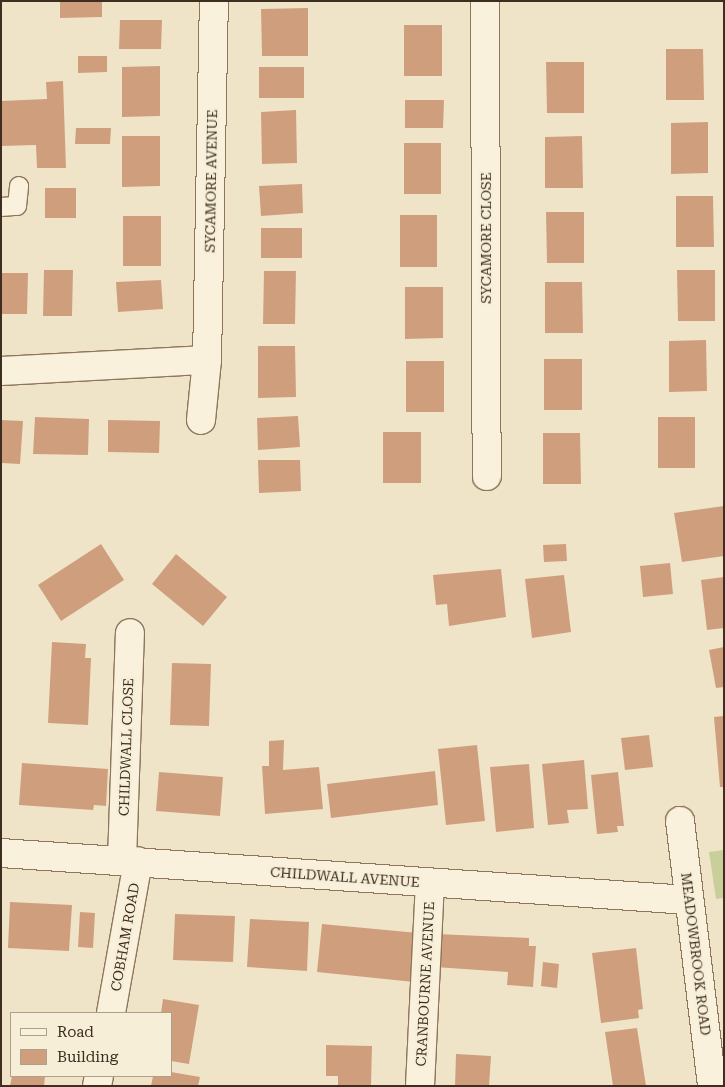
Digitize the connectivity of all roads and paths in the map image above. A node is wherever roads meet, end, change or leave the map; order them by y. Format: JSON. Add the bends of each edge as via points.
{"nodes":[{"id":1,"x":214,"y":1,"type":"edge"},
{"id":2,"x":485,"y":1,"type":"edge"},
{"id":3,"x":19,"y":186,"type":"dead end"},
{"id":4,"x":1,"y":207,"type":"edge"},
{"id":5,"x":207,"y":360,"type":"junction"},
{"id":6,"x":1,"y":371,"type":"edge"},
{"id":7,"x":201,"y":420,"type":"dead end"},
{"id":8,"x":487,"y":476,"type":"dead end"},
{"id":9,"x":130,"y":633,"type":"dead end"},
{"id":10,"x":680,"y":821,"type":"dead end"},
{"id":11,"x":1,"y":853,"type":"edge"},
{"id":12,"x":130,"y":861,"type":"junction"},
{"id":13,"x":430,"y":883,"type":"junction"},
{"id":14,"x":688,"y":900,"type":"junction"},
{"id":15,"x":111,"y":1012,"type":"edge"},
{"id":16,"x":420,"y":1086,"type":"edge"},
{"id":17,"x":712,"y":1086,"type":"edge"}],
"edges":[{"from":1,"to":5,"type":"street","name":"SYCAMORE AVENUE"},
{"from":2,"to":8,"type":"street","name":"SYCAMORE CLOSE"},
{"from":3,"to":4,"type":"lane","via":[[17,206]]},
{"from":5,"to":6,"type":"street"},
{"from":5,"to":7,"type":"street","name":"SYCAMORE AVENUE"},
{"from":9,"to":12,"type":"street","name":"CHILDWALL CLOSE"},
{"from":10,"to":14,"type":"street","name":"MEADOWBROOK ROAD"},
{"from":11,"to":12,"type":"street","name":"CHILDWALL AVENUE"},
{"from":12,"to":13,"type":"street","name":"CHILDWALL AVENUE"},
{"from":12,"to":15,"type":"street","name":"COBHAM ROAD"},
{"from":13,"to":14,"type":"street","name":"CHILDWALL AVENUE"},
{"from":13,"to":16,"type":"street","name":"CRANBOURNE AVENUE"},
{"from":14,"to":17,"type":"street","name":"MEADOWBROOK ROAD"}]}
